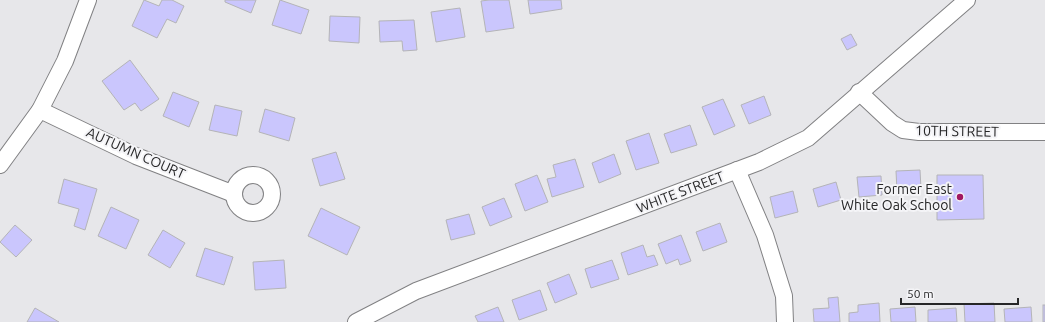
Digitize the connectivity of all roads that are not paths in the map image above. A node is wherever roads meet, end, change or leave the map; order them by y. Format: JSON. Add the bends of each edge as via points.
{"nodes":[{"id":1,"x":88,"y":0,"type":"edge"},
{"id":2,"x":966,"y":0,"type":"edge"},
{"id":3,"x":859,"y":92,"type":"junction"},
{"id":4,"x":40,"y":110,"type":"junction"},
{"id":5,"x":1045,"y":132,"type":"edge"},
{"id":6,"x":0,"y":165,"type":"edge"},
{"id":7,"x":738,"y":170,"type":"junction"},
{"id":8,"x":234,"y":194,"type":"dead end"},
{"id":9,"x":356,"y":322,"type":"edge"},
{"id":10,"x":785,"y":322,"type":"edge"}],
"edges":[{"from":1,"to":4,"type":"street","via":[[65,61]]},
{"from":2,"to":3,"type":"street","name":"WHITE STREET"},
{"from":3,"to":5,"type":"street","name":"10TH STREET","via":[[903,130]]},
{"from":3,"to":7,"type":"street","name":"WHITE STREET","via":[[808,138]]},
{"from":4,"to":6,"type":"street"},
{"from":4,"to":8,"type":"street","name":"AUTUMN COURT","via":[[136,156]]},
{"from":7,"to":9,"type":"street","name":"WHITE STREET","via":[[416,291]]},
{"from":7,"to":10,"type":"street","via":[[765,235],[784,296]]}]}
